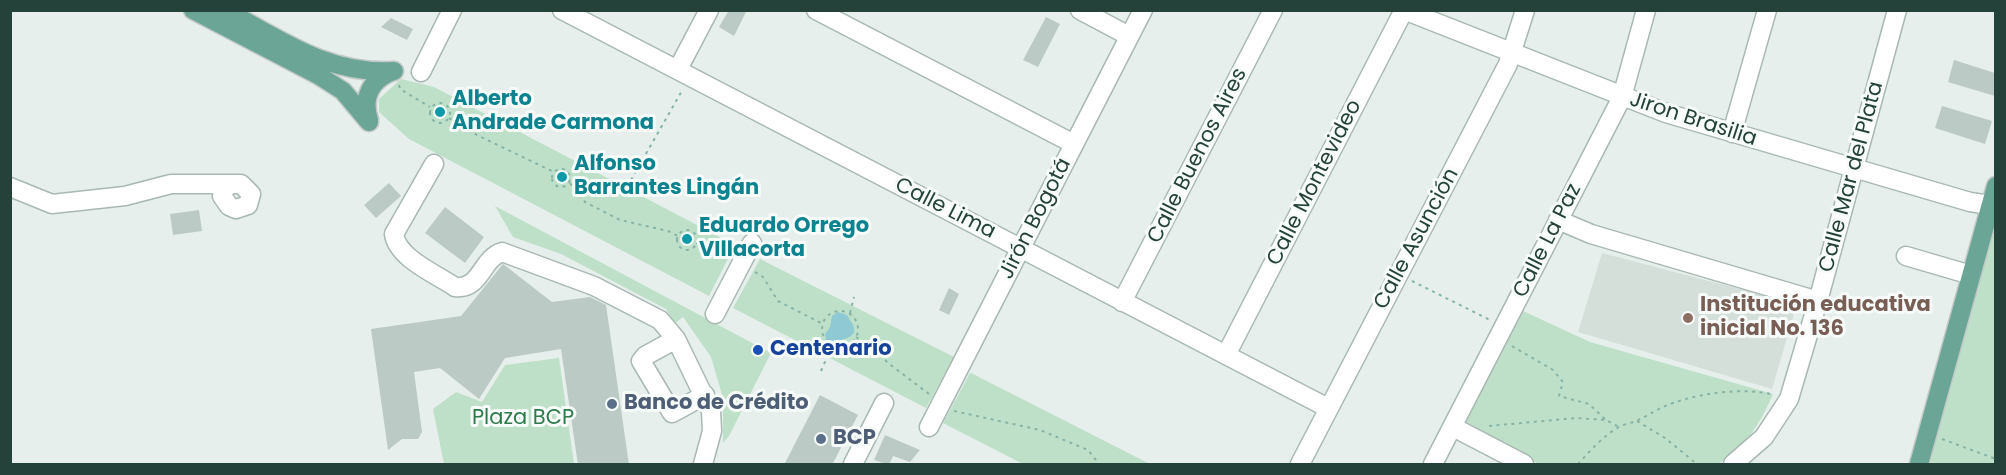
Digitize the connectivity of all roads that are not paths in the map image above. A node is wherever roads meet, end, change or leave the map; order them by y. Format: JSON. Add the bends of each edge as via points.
{"nodes":[{"id":1,"x":193,"y":10,"type":"edge"},
{"id":2,"x":452,"y":10,"type":"edge"},
{"id":3,"x":709,"y":10,"type":"edge"},
{"id":4,"x":816,"y":10,"type":"edge"},
{"id":5,"x":1080,"y":10,"type":"edge"},
{"id":6,"x":1143,"y":10,"type":"edge"},
{"id":7,"x":1273,"y":10,"type":"edge"},
{"id":8,"x":1404,"y":10,"type":"edge"},
{"id":9,"x":1525,"y":10,"type":"edge"},
{"id":10,"x":1646,"y":10,"type":"edge"},
{"id":11,"x":1767,"y":10,"type":"edge"},
{"id":12,"x":1898,"y":10,"type":"edge"},
{"id":13,"x":231,"y":12,"type":"edge"},
{"id":14,"x":574,"y":13,"type":"edge"},
{"id":15,"x":1129,"y":36,"type":"junction"},
{"id":16,"x":1513,"y":54,"type":"junction"},
{"id":17,"x":678,"y":69,"type":"junction"},
{"id":18,"x":421,"y":72,"type":"dead end"},
{"id":19,"x":1622,"y":97,"type":"junction"},
{"id":20,"x":1732,"y":133,"type":"junction"},
{"id":21,"x":1074,"y":144,"type":"junction"},
{"id":22,"x":434,"y":164,"type":"dead end"},
{"id":23,"x":1854,"y":168,"type":"junction"},
{"id":24,"x":226,"y":184,"type":"dead end"},
{"id":25,"x":1995,"y":186,"type":"edge"},
{"id":26,"x":10,"y":187,"type":"edge"},
{"id":27,"x":1990,"y":205,"type":"junction"},
{"id":28,"x":1558,"y":220,"type":"junction"},
{"id":29,"x":752,"y":243,"type":"dead end"},
{"id":30,"x":1020,"y":249,"type":"junction"},
{"id":31,"x":1906,"y":256,"type":"dead end"},
{"id":32,"x":1971,"y":275,"type":"junction"},
{"id":33,"x":1818,"y":301,"type":"junction"},
{"id":34,"x":1122,"y":302,"type":"junction"},
{"id":35,"x":715,"y":314,"type":"dead end"},
{"id":36,"x":676,"y":339,"type":"junction"},
{"id":37,"x":1226,"y":355,"type":"junction"},
{"id":38,"x":705,"y":395,"type":"junction"},
{"id":39,"x":884,"y":403,"type":"dead end"},
{"id":40,"x":1328,"y":408,"type":"junction"},
{"id":41,"x":929,"y":427,"type":"dead end"},
{"id":42,"x":1459,"y":430,"type":"junction"},
{"id":43,"x":703,"y":465,"type":"edge"},
{"id":44,"x":853,"y":465,"type":"edge"},
{"id":45,"x":1300,"y":465,"type":"edge"},
{"id":46,"x":1433,"y":465,"type":"edge"},
{"id":47,"x":1524,"y":465,"type":"edge"},
{"id":48,"x":1733,"y":465,"type":"edge"},
{"id":49,"x":1917,"y":465,"type":"edge"}],
"edges":[{"from":1,"to":13,"type":"main road","via":[[330,83],[369,122],[366,96],[382,75],[394,71],[365,71],[322,62]]},
{"from":2,"to":18,"type":"street"},
{"from":3,"to":17,"type":"street"},
{"from":4,"to":21,"type":"street"},
{"from":5,"to":15,"type":"street"},
{"from":6,"to":15,"type":"street","name":"Jirón Bogotá"},
{"from":7,"to":34,"type":"street","name":"Calle Buenos Aires"},
{"from":8,"to":16,"type":"street","name":"Jiron Brasilia"},
{"from":8,"to":37,"type":"street","name":"Calle Montevideo"},
{"from":9,"to":16,"type":"street","name":"Calle Asunción"},
{"from":10,"to":19,"type":"street","name":"Calle La Paz"},
{"from":11,"to":20,"type":"street"},
{"from":12,"to":23,"type":"street","name":"Calle Mar del Plata"},
{"from":14,"to":17,"type":"street","name":"Calle Lima"},
{"from":15,"to":21,"type":"street","name":"Jirón Bogotá"},
{"from":16,"to":19,"type":"street","name":"Jiron Brasilia"},
{"from":16,"to":40,"type":"street","name":"Calle Asunción"},
{"from":17,"to":30,"type":"street","name":"Calle Lima"},
{"from":19,"to":20,"type":"street","name":"Jiron Brasilia"},
{"from":19,"to":28,"type":"street","name":"Calle La Paz"},
{"from":20,"to":23,"type":"street","name":"Jiron Brasilia"},
{"from":21,"to":30,"type":"street","name":"Jirón Bogotá"},
{"from":22,"to":36,"type":"street","via":[[394,234],[405,255],[464,288],[474,282],[493,255],[502,252],[594,286],[660,320]]},
{"from":23,"to":27,"type":"street","name":"Jiron Brasilia"},
{"from":23,"to":33,"type":"street","name":"Calle Mar del Plata"},
{"from":24,"to":26,"type":"street","via":[[171,184],[125,196],[52,204]]},
{"from":25,"to":27,"type":"main road"},
{"from":27,"to":32,"type":"main road"},
{"from":28,"to":33,"type":"street","via":[[1590,234]]},
{"from":28,"to":42,"type":"street","name":"Calle La Paz","via":[[1504,327]]},
{"from":29,"to":35,"type":"street"},
{"from":30,"to":34,"type":"street","name":"Calle Lima"},
{"from":30,"to":41,"type":"street","name":"Jirón Bogotá"},
{"from":31,"to":32,"type":"street"},
{"from":32,"to":49,"type":"main road"},
{"from":33,"to":48,"type":"street","name":"Calle Mar del Plata","via":[[1789,399],[1764,436]]},
{"from":34,"to":37,"type":"street","name":"Calle Lima"},
{"from":36,"to":38,"type":"street"},
{"from":36,"to":38,"type":"street","via":[[641,362],[672,413]]},
{"from":37,"to":40,"type":"street","name":"Calle Lima"},
{"from":38,"to":43,"type":"street","via":[[712,431]]},
{"from":39,"to":44,"type":"street"},
{"from":40,"to":45,"type":"street","name":"Calle Asunción"},
{"from":42,"to":46,"type":"street","name":"Calle La Paz"},
{"from":42,"to":47,"type":"street"}]}
